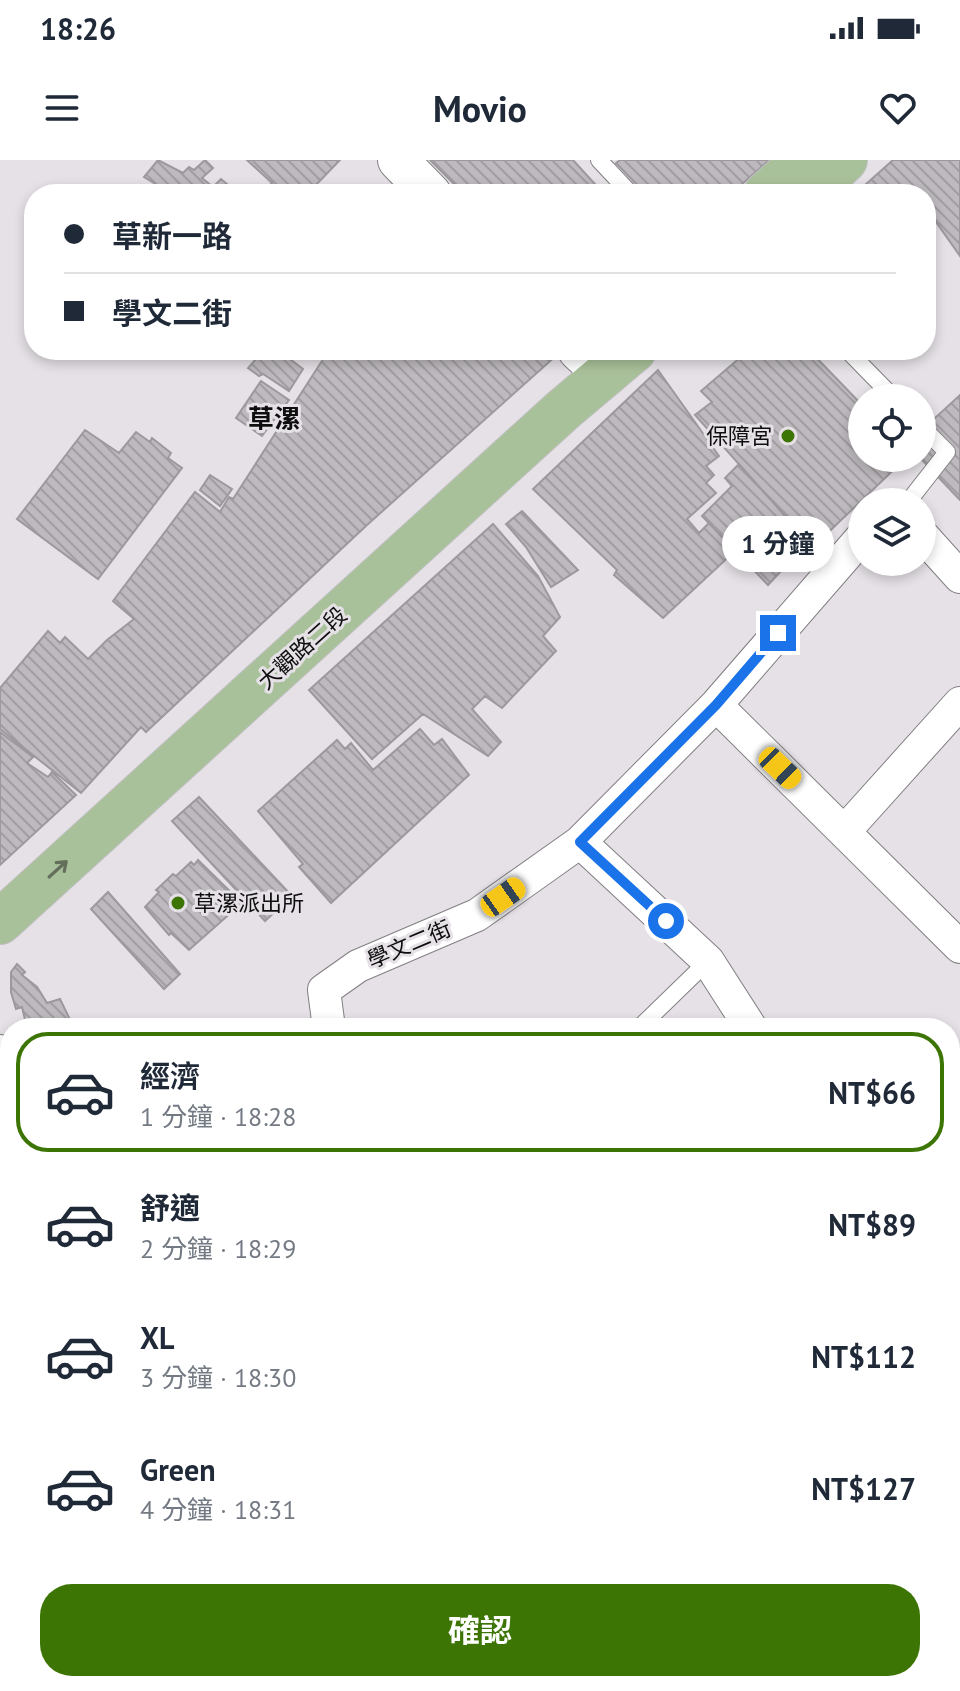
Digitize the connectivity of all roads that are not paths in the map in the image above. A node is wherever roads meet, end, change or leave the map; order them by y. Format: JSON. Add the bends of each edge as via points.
{"nodes":[{"id":1,"x":398,"y":160,"type":"edge"},
{"id":2,"x":599,"y":160,"type":"edge"},
{"id":3,"x":804,"y":160,"type":"edge"},
{"id":4,"x":845,"y":160,"type":"edge"},
{"id":5,"x":421,"y":184,"type":"edge"},
{"id":6,"x":622,"y":184,"type":"edge"},
{"id":7,"x":777,"y":184,"type":"edge"},
{"id":8,"x":818,"y":184,"type":"edge"},
{"id":9,"x":596,"y":360,"type":"edge"},
{"id":10,"x":597,"y":360,"type":"edge"},
{"id":11,"x":857,"y":360,"type":"edge"},
{"id":12,"x":880,"y":384,"type":"edge"},
{"id":13,"x":936,"y":441,"type":"edge"},
{"id":14,"x":936,"y":466,"type":"edge"},
{"id":15,"x":931,"y":472,"type":"edge"},
{"id":16,"x":919,"y":488,"type":"edge"},
{"id":17,"x":936,"y":550,"type":"edge"},
{"id":18,"x":848,"y":553,"type":"edge"},
{"id":19,"x":960,"y":577,"type":"edge"},
{"id":20,"x":960,"y":703,"type":"edge"},
{"id":21,"x":716,"y":705,"type":"junction"},
{"id":22,"x":844,"y":832,"type":"junction"},
{"id":23,"x":580,"y":842,"type":"junction"},
{"id":24,"x":0,"y":883,"type":"edge"},
{"id":25,"x":0,"y":922,"type":"edge"},
{"id":26,"x":960,"y":947,"type":"edge"},
{"id":27,"x":708,"y":961,"type":"junction"},
{"id":28,"x":328,"y":1018,"type":"edge"},
{"id":29,"x":649,"y":1018,"type":"edge"},
{"id":30,"x":745,"y":1018,"type":"edge"}],
"edges":[{"from":1,"to":5,"type":"street"},
{"from":2,"to":6,"type":"lane"},
{"from":3,"to":7,"type":"main road"},
{"from":4,"to":8,"type":"main road"},
{"from":9,"to":24,"type":"main road","name":"大觀路二段"},
{"from":25,"to":10,"type":"main road","name":"大觀路二段","one_way":true,"via":[[563,410]]},
{"from":11,"to":12,"type":"lane"},
{"from":13,"to":14,"type":"lane","via":[[947,452]]},
{"from":15,"to":16,"type":"lane"},
{"from":17,"to":19,"type":"street"},
{"from":18,"to":21,"type":"street","name":"學文二街"},
{"from":20,"to":22,"type":"street"},
{"from":21,"to":22,"type":"street"},
{"from":21,"to":23,"type":"street","name":"學文二街"},
{"from":22,"to":26,"type":"street"},
{"from":23,"to":27,"type":"street"},
{"from":23,"to":28,"type":"street","name":"學文二街","via":[[477,915],[358,966],[324,990]]},
{"from":27,"to":29,"type":"lane"},
{"from":27,"to":30,"type":"street"}]}
